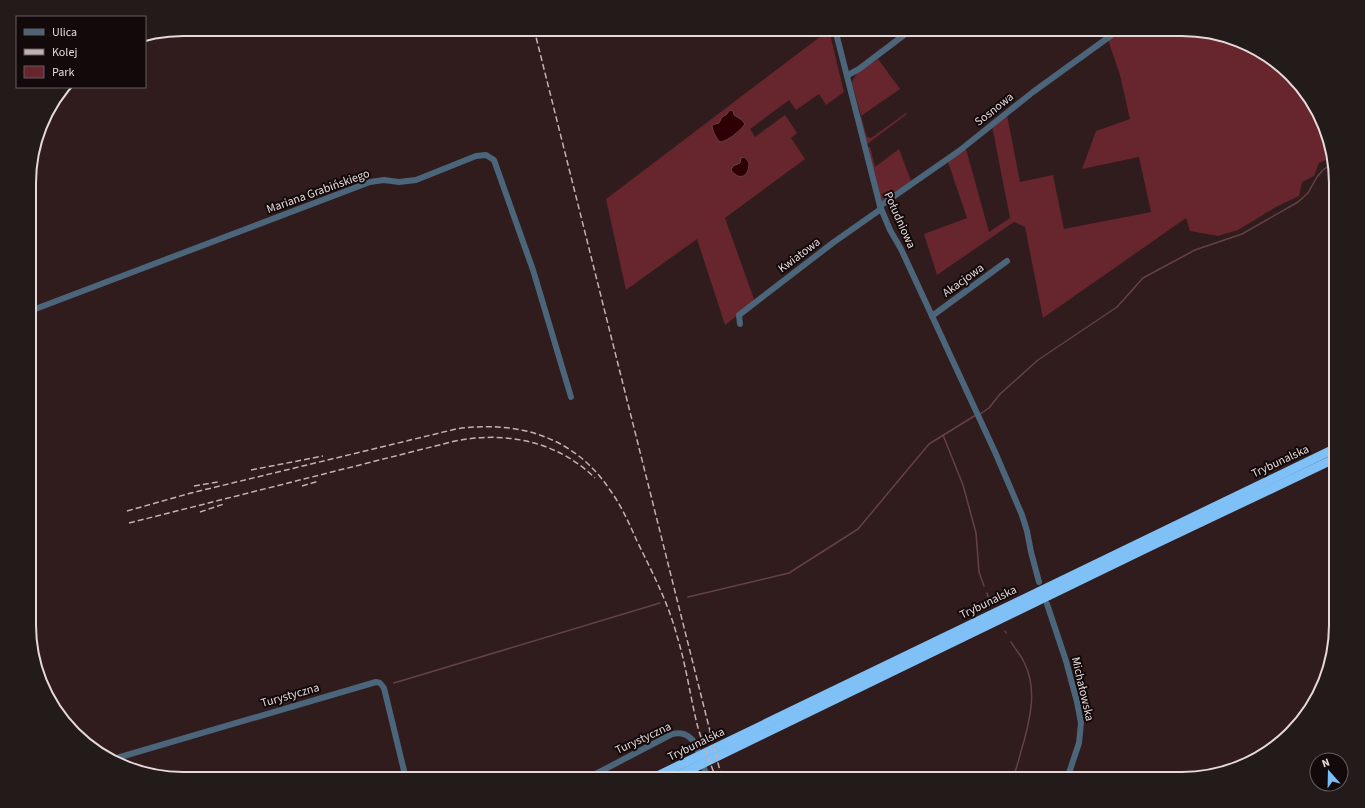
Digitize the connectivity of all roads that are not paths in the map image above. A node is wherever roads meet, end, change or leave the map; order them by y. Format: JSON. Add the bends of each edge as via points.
{"nodes":[{"id":1,"x":837,"y":36,"type":"edge"},
{"id":2,"x":903,"y":36,"type":"edge"},
{"id":3,"x":1110,"y":36,"type":"edge"},
{"id":4,"x":848,"y":74,"type":"junction"},
{"id":5,"x":881,"y":207,"type":"junction"},
{"id":6,"x":1007,"y":261,"type":"dead end"},
{"id":7,"x":36,"y":309,"type":"edge"},
{"id":8,"x":932,"y":316,"type":"junction"},
{"id":9,"x":740,"y":324,"type":"dead end"},
{"id":10,"x":571,"y":396,"type":"dead end"},
{"id":11,"x":1329,"y":451,"type":"edge"},
{"id":12,"x":1329,"y":461,"type":"edge"},
{"id":13,"x":1039,"y":582,"type":"dead end"},
{"id":14,"x":1047,"y":604,"type":"dead end"},
{"id":15,"x":741,"y":740,"type":"junction"},
{"id":16,"x":119,"y":757,"type":"edge"},
{"id":17,"x":696,"y":762,"type":"junction"},
{"id":18,"x":404,"y":772,"type":"edge"},
{"id":19,"x":599,"y":772,"type":"edge"},
{"id":20,"x":670,"y":772,"type":"edge"},
{"id":21,"x":682,"y":772,"type":"edge"},
{"id":22,"x":706,"y":772,"type":"edge"},
{"id":23,"x":1069,"y":772,"type":"edge"}],
"edges":[{"from":1,"to":4,"type":"street","name":"Południowa"},
{"from":2,"to":4,"type":"street","via":[[859,69]]},
{"from":3,"to":5,"type":"street","name":"Sosnowa"},
{"from":4,"to":5,"type":"street","name":"Południowa"},
{"from":5,"to":8,"type":"street","name":"Południowa"},
{"from":5,"to":9,"type":"street","name":"Kwiatowa","via":[[739,315]]},
{"from":6,"to":8,"type":"street","name":"Akacjowa"},
{"from":7,"to":10,"type":"street","name":"Mariana Grabińskiego","via":[[370,182],[416,180],[476,156],[486,155],[494,160],[533,270]]},
{"from":8,"to":13,"type":"street","name":"Południowa","via":[[1022,515]]},
{"from":11,"to":15,"type":"highway","name":"Trybunalska"},
{"from":12,"to":15,"type":"highway","name":"Trybunalska"},
{"from":14,"to":23,"type":"street","name":"Michałowska","via":[[1066,661],[1080,723],[1078,743]]},
{"from":15,"to":17,"type":"highway","name":"Trybunalska"},
{"from":16,"to":18,"type":"street","name":"Turystyczna","via":[[376,682],[384,688]]},
{"from":17,"to":20,"type":"highway","name":"Trybunalska"},
{"from":17,"to":21,"type":"highway","name":"Trybunalska"},
{"from":19,"to":22,"type":"street","name":"Turystyczna","via":[[672,734],[683,733],[695,742]]}]}
